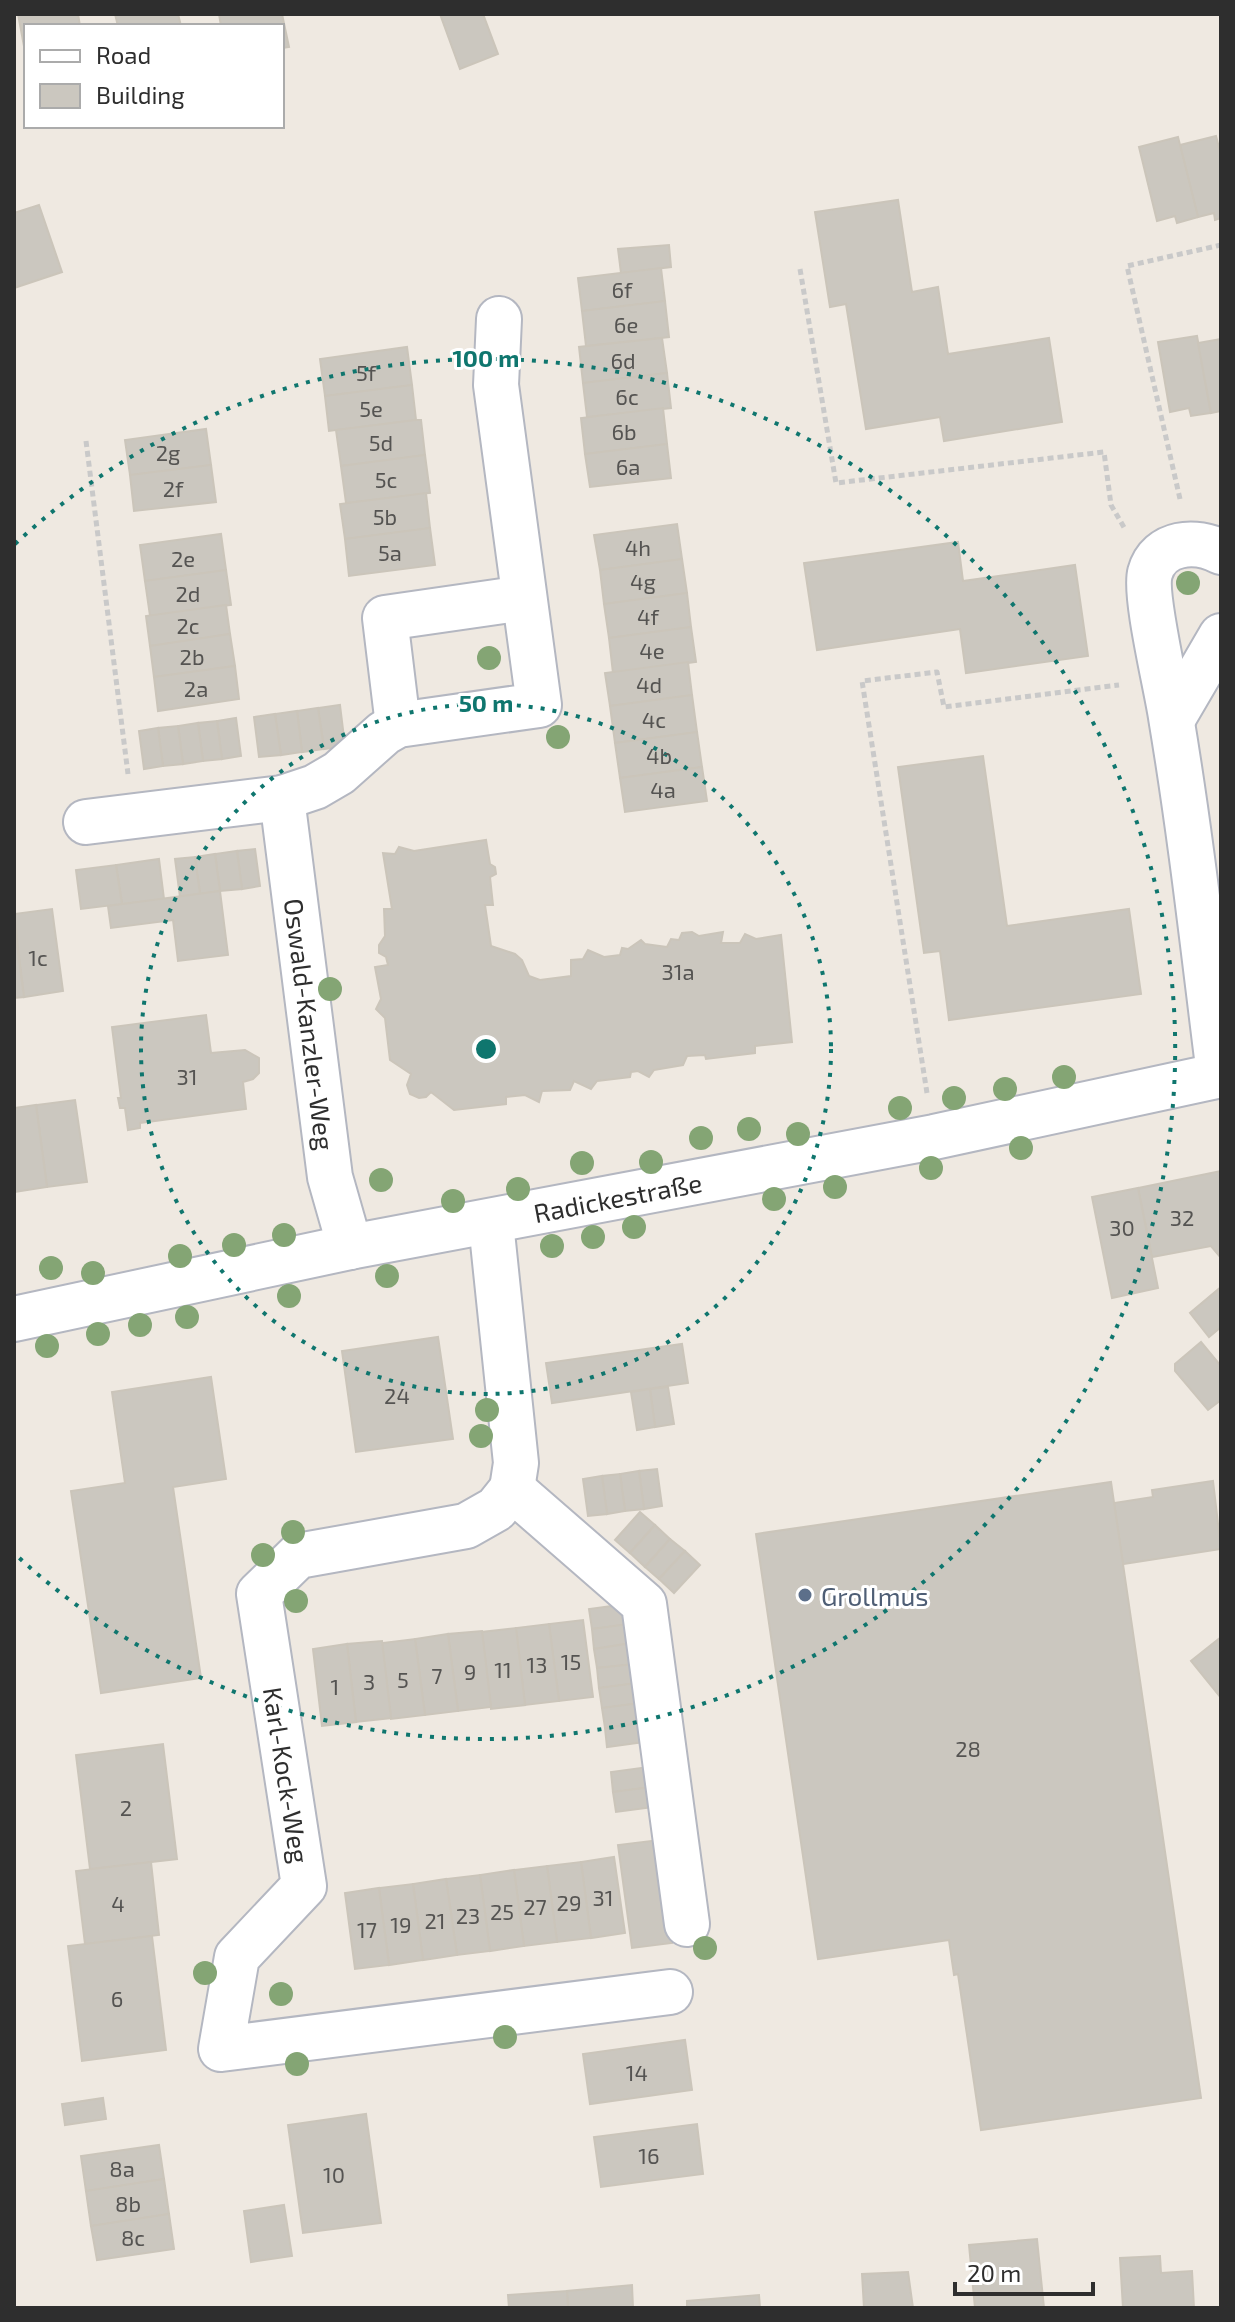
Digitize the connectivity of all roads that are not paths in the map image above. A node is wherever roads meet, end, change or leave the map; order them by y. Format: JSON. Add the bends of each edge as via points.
{"nodes":[{"id":1,"x":499,"y":319,"type":"dead end"},
{"id":2,"x":1188,"y":553,"type":"edge"},
{"id":3,"x":524,"y":598,"type":"junction"},
{"id":4,"x":1221,"y":636,"type":"edge"},
{"id":5,"x":1169,"y":700,"type":"junction"},
{"id":6,"x":398,"y":725,"type":"junction"},
{"id":7,"x":282,"y":798,"type":"junction"},
{"id":8,"x":86,"y":822,"type":"dead end"},
{"id":9,"x":1220,"y":1074,"type":"edge"},
{"id":10,"x":491,"y":1223,"type":"junction"},
{"id":11,"x":350,"y":1247,"type":"junction"},
{"id":12,"x":14,"y":1319,"type":"edge"},
{"id":13,"x":512,"y":1489,"type":"junction"},
{"id":14,"x":687,"y":1924,"type":"dead end"},
{"id":15,"x":670,"y":1992,"type":"dead end"}],
"edges":[{"from":1,"to":3,"type":"street","via":[[496,385]]},
{"from":2,"to":5,"type":"street","name":"Radickestraße","via":[[1148,585]]},
{"from":3,"to":6,"type":"street","via":[[385,618]]},
{"from":3,"to":6,"type":"street","via":[[539,705]]},
{"from":4,"to":5,"type":"street"},
{"from":5,"to":9,"type":"street","name":"Radickestraße"},
{"from":6,"to":7,"type":"street","via":[[339,773]]},
{"from":7,"to":8,"type":"street"},
{"from":7,"to":11,"type":"street","name":"Oswald-Kanzler-Weg","via":[[330,1177]]},
{"from":9,"to":10,"type":"street","name":"Radickestraße","via":[[934,1137]]},
{"from":10,"to":11,"type":"street","name":"Radickestraße"},
{"from":10,"to":13,"type":"street","via":[[516,1463]]},
{"from":11,"to":12,"type":"street","name":"Radickestraße"},
{"from":13,"to":14,"type":"street","via":[[644,1604]]},
{"from":13,"to":15,"type":"street","name":"Karl-Kock-Weg","via":[[496,1509],[466,1526],[298,1556],[259,1594],[304,1886],[237,1957],[221,2049]]}]}
